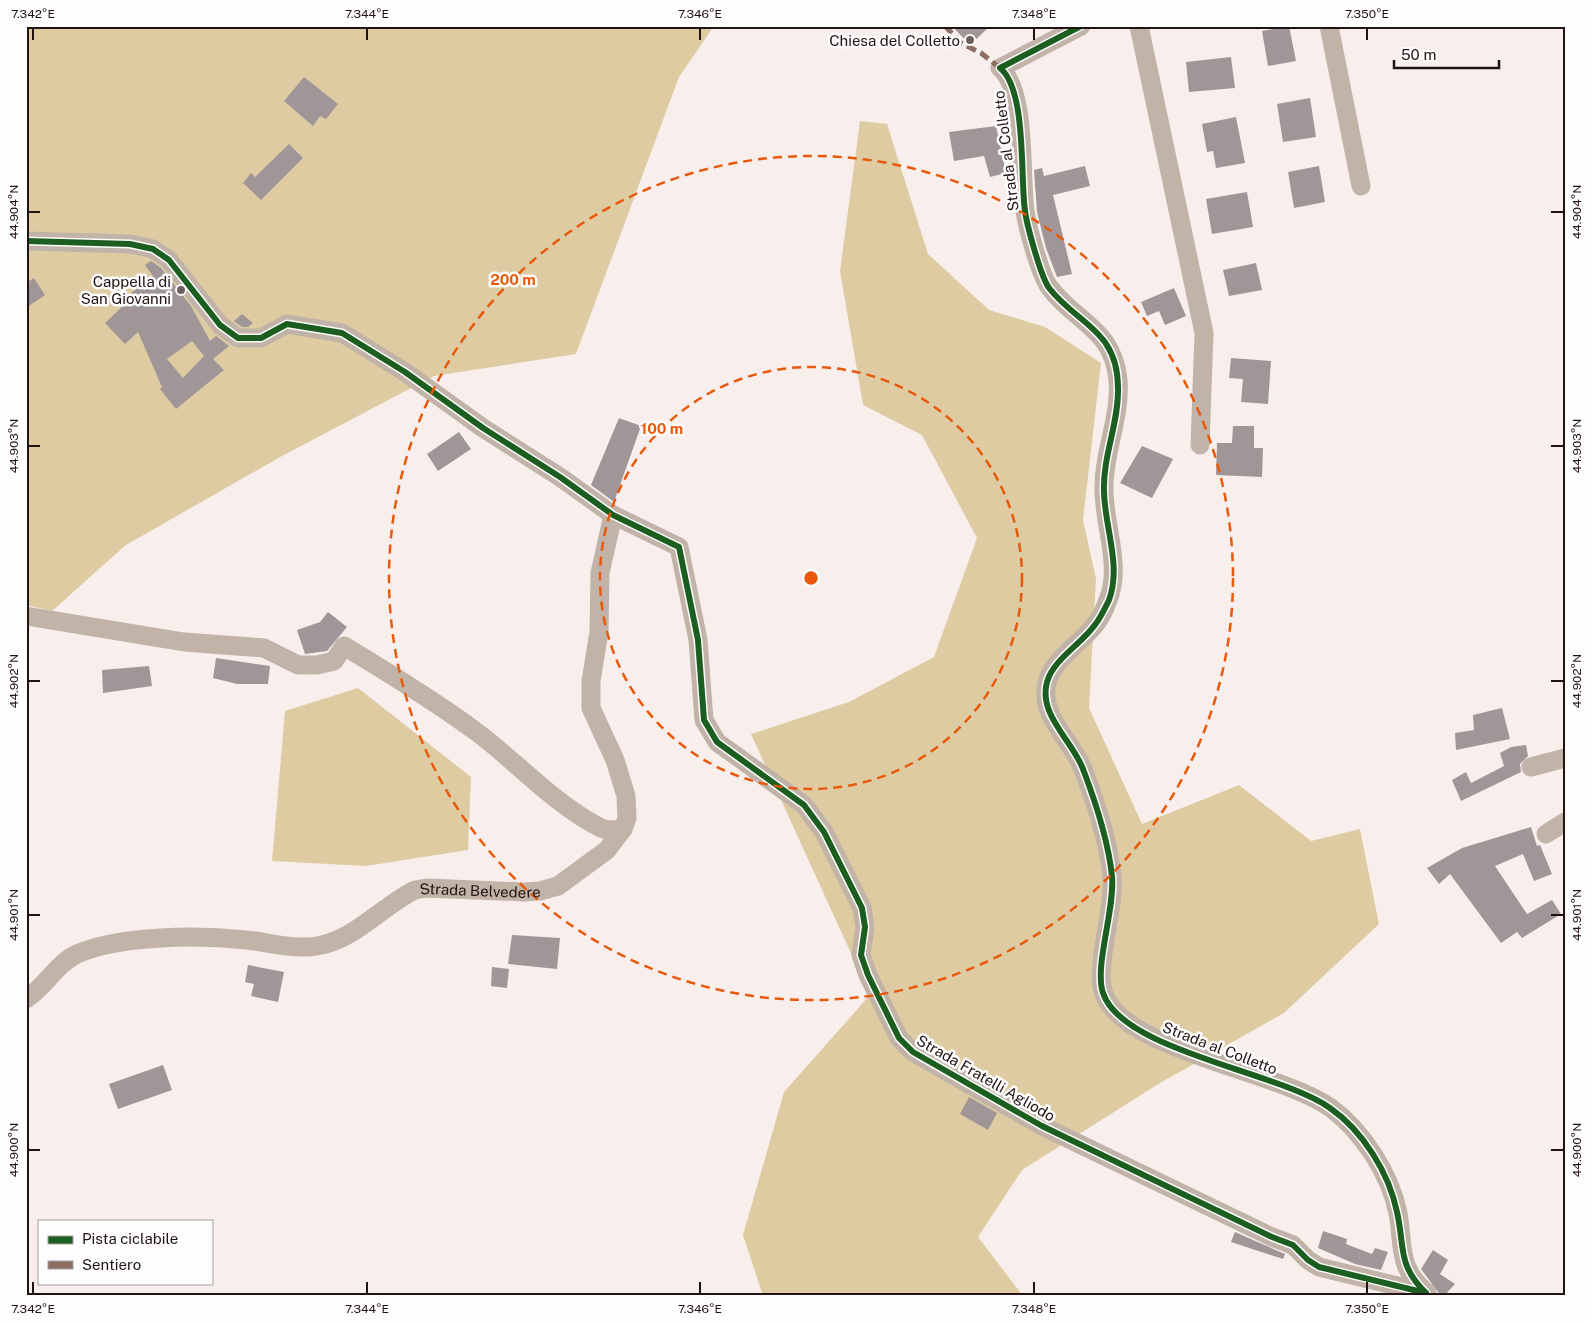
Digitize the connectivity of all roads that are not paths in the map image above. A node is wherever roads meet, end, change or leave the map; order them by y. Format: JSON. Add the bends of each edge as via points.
{"nodes":[{"id":1,"x":1081,"y":26,"type":"edge"},
{"id":2,"x":1139,"y":26,"type":"edge"},
{"id":3,"x":1329,"y":26,"type":"edge"},
{"id":4,"x":1361,"y":186,"type":"dead end"},
{"id":5,"x":26,"y":240,"type":"edge"},
{"id":6,"x":1200,"y":444,"type":"dead end"},
{"id":7,"x":613,"y":515,"type":"junction"},
{"id":8,"x":26,"y":616,"type":"edge"},
{"id":9,"x":1565,"y":758,"type":"edge"},
{"id":10,"x":1531,"y":767,"type":"dead end"},
{"id":11,"x":1565,"y":822,"type":"edge"},
{"id":12,"x":623,"y":829,"type":"junction"},
{"id":13,"x":1546,"y":834,"type":"dead end"},
{"id":14,"x":26,"y":999,"type":"edge"},
{"id":15,"x":1429,"y":1294,"type":"edge"}],
"edges":[{"from":1,"to":15,"type":"street","name":"Strada al Colletto","via":[[1000,68],[1007,74],[1014,91],[1025,212],[1046,284],[1093,327],[1110,349],[1119,386],[1103,494],[1114,576],[1109,599],[1095,625],[1048,678],[1046,688],[1047,706],[1082,765],[1106,839],[1112,900],[1101,972],[1102,991],[1110,1008],[1137,1029],[1186,1052],[1295,1089],[1331,1109],[1348,1123],[1373,1154],[1384,1174],[1398,1213],[1407,1270]]},
{"from":2,"to":6,"type":"street","via":[[1204,333]]},
{"from":3,"to":4,"type":"street"},
{"from":5,"to":7,"type":"street","via":[[130,244],[154,249],[169,260],[220,325],[238,338],[261,338],[287,324],[342,333],[405,372]]},
{"from":7,"to":12,"type":"street","name":"Strada Belvedere","via":[[600,573],[599,632],[591,681],[591,708],[615,760],[626,796],[628,818]]},
{"from":7,"to":15,"type":"street","name":"Strada Fratelli Agliodo","via":[[680,547],[698,640],[704,720],[717,742],[804,805],[824,832],[862,908],[865,926],[861,955],[868,975],[899,1038],[913,1052],[1042,1126],[1293,1245],[1319,1267]]},
{"from":8,"to":12,"type":"street","via":[[184,642],[264,648],[298,664],[317,666],[334,661],[344,646],[479,734],[566,807],[603,829]]},
{"from":9,"to":10,"type":"street"},
{"from":11,"to":13,"type":"street"},
{"from":12,"to":14,"type":"street","name":"Strada Belvedere","via":[[607,850],[558,886],[524,892],[415,890],[344,937],[318,946],[203,937],[136,941],[102,947],[68,960]]}]}
